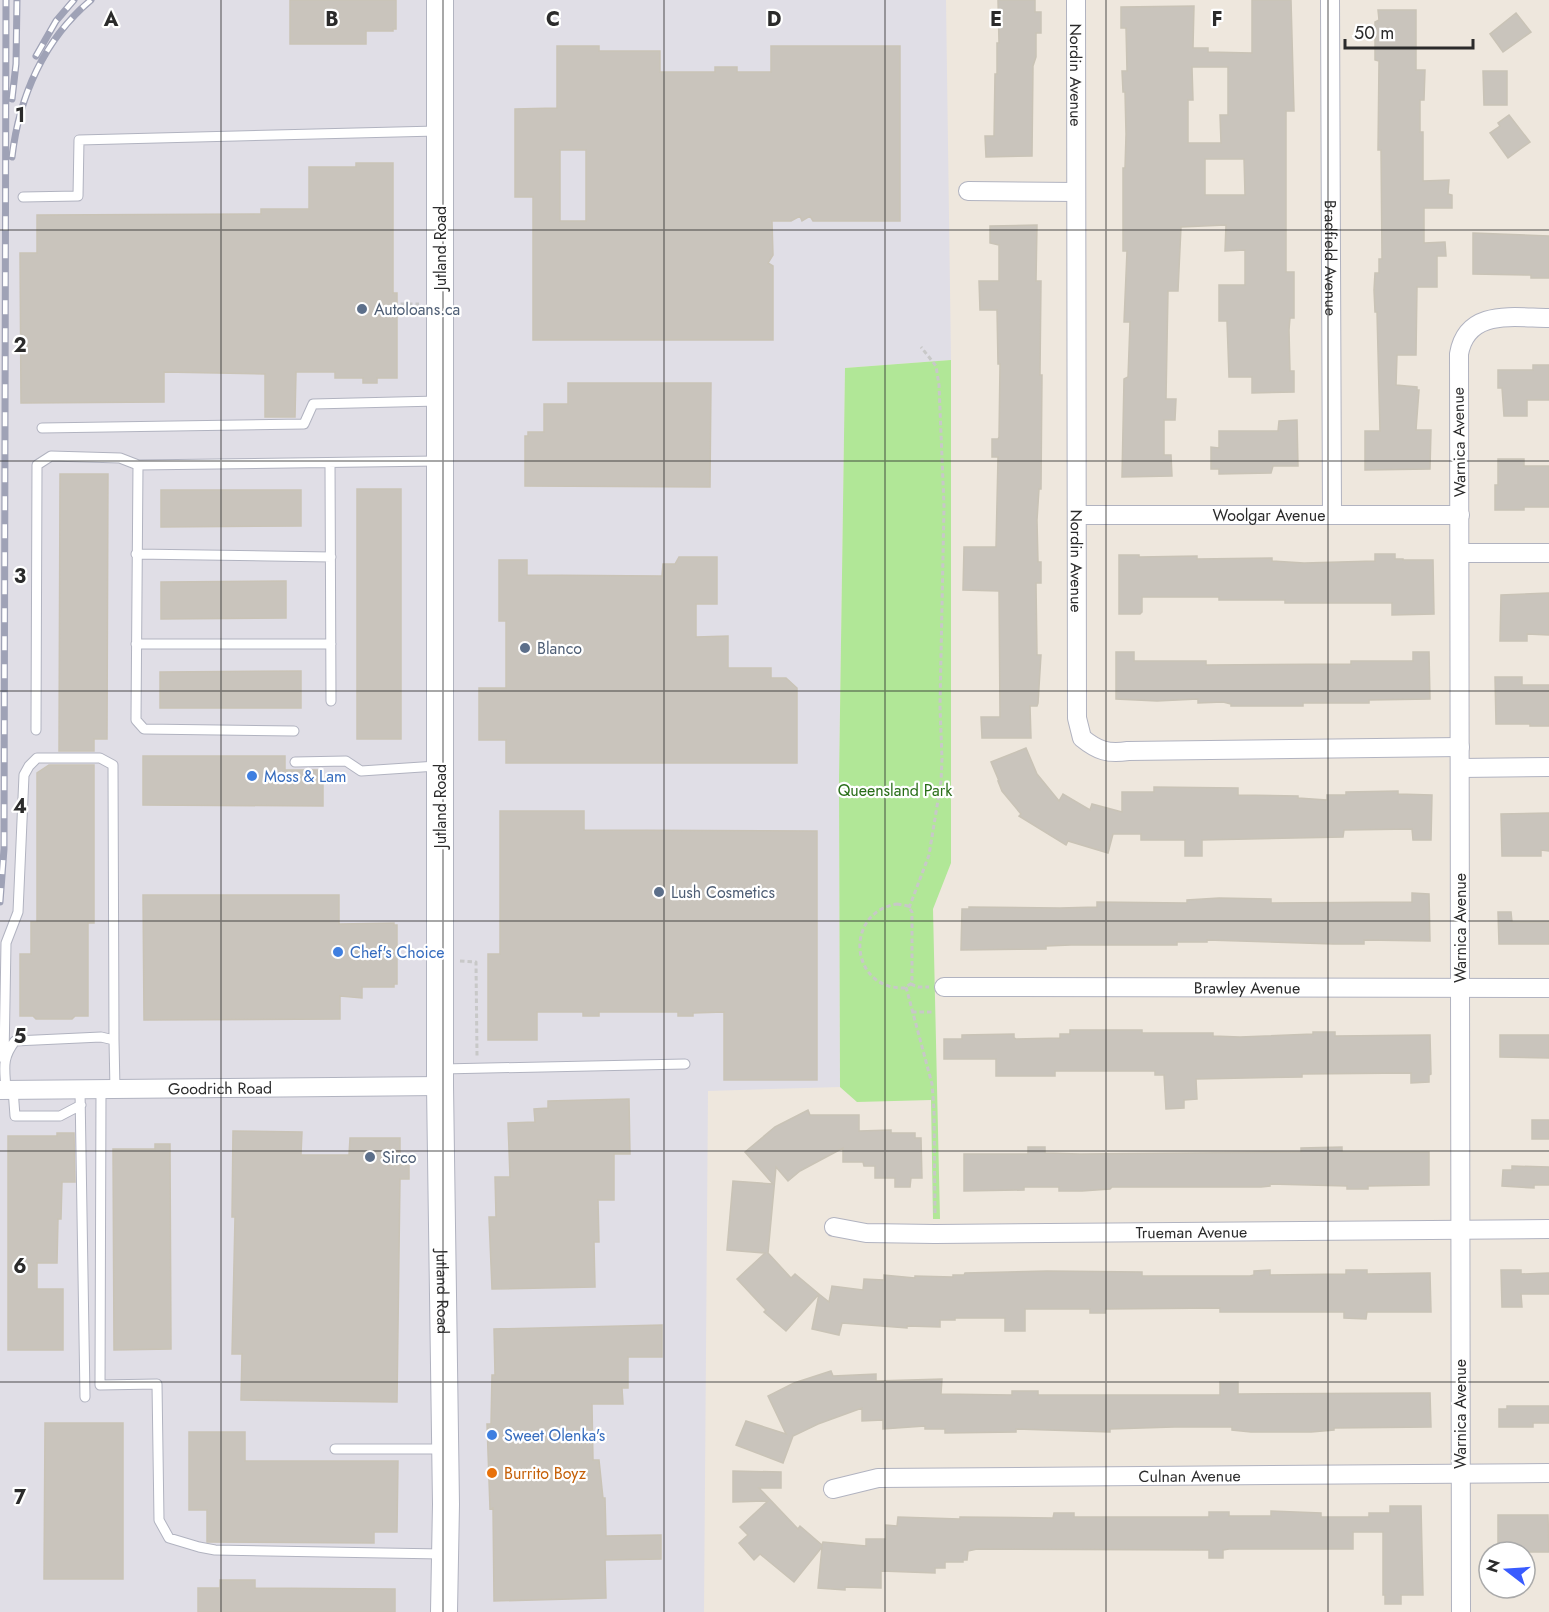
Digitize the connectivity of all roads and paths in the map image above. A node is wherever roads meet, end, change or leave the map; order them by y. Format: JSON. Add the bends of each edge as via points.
{"nodes":[{"id":1,"x":440,"y":0,"type":"edge"},
{"id":2,"x":1076,"y":0,"type":"edge"},
{"id":3,"x":1330,"y":0,"type":"edge"},
{"id":4,"x":440,"y":131,"type":"junction"},
{"id":5,"x":968,"y":191,"type":"dead end"},
{"id":6,"x":1076,"y":192,"type":"junction"},
{"id":7,"x":23,"y":197,"type":"dead end"},
{"id":8,"x":441,"y":303,"type":"junction"},
{"id":9,"x":393,"y":304,"type":"dead end"},
{"id":10,"x":1549,"y":318,"type":"edge"},
{"id":11,"x":921,"y":347,"type":"dead end"},
{"id":12,"x":440,"y":401,"type":"junction"},
{"id":13,"x":42,"y":428,"type":"dead end"},
{"id":14,"x":439,"y":461,"type":"junction"},
{"id":15,"x":330,"y":464,"type":"junction"},
{"id":16,"x":138,"y":465,"type":"junction"},
{"id":17,"x":1077,"y":515,"type":"junction"},
{"id":18,"x":1332,"y":515,"type":"junction"},
{"id":19,"x":1460,"y":515,"type":"junction"},
{"id":20,"x":1460,"y":553,"type":"junction"},
{"id":21,"x":1549,"y":553,"type":"edge"},
{"id":22,"x":136,"y":554,"type":"junction"},
{"id":23,"x":331,"y":557,"type":"junction"},
{"id":24,"x":136,"y":644,"type":"junction"},
{"id":25,"x":331,"y":644,"type":"junction"},
{"id":26,"x":331,"y":701,"type":"dead end"},
{"id":27,"x":36,"y":730,"type":"dead end"},
{"id":28,"x":294,"y":731,"type":"dead end"},
{"id":29,"x":1460,"y":747,"type":"junction"},
{"id":30,"x":295,"y":762,"type":"dead end"},
{"id":31,"x":440,"y":766,"type":"junction"},
{"id":32,"x":1549,"y":767,"type":"edge"},
{"id":33,"x":1460,"y":768,"type":"junction"},
{"id":34,"x":909,"y":908,"type":"junction"},
{"id":35,"x":440,"y":961,"type":"junction"},
{"id":36,"x":906,"y":987,"type":"junction"},
{"id":37,"x":944,"y":987,"type":"dead end"},
{"id":38,"x":1461,"y":988,"type":"junction"},
{"id":39,"x":1549,"y":988,"type":"edge"},
{"id":40,"x":912,"y":1012,"type":"junction"},
{"id":41,"x":934,"y":1012,"type":"dead end"},
{"id":42,"x":114,"y":1040,"type":"junction"},
{"id":43,"x":4,"y":1059,"type":"junction"},
{"id":44,"x":685,"y":1065,"type":"dead end"},
{"id":45,"x":477,"y":1068,"type":"junction"},
{"id":46,"x":440,"y":1077,"type":"junction"},
{"id":47,"x":6,"y":1090,"type":"edge"},
{"id":48,"x":108,"y":1090,"type":"junction"},
{"id":49,"x":81,"y":1098,"type":"junction"},
{"id":50,"x":834,"y":1227,"type":"dead end"},
{"id":51,"x":1460,"y":1229,"type":"junction"},
{"id":52,"x":1549,"y":1229,"type":"edge"},
{"id":53,"x":935,"y":1234,"type":"junction"},
{"id":54,"x":85,"y":1397,"type":"dead end"},
{"id":55,"x":335,"y":1449,"type":"dead end"},
{"id":56,"x":445,"y":1449,"type":"junction"},
{"id":57,"x":1461,"y":1472,"type":"junction"},
{"id":58,"x":1549,"y":1473,"type":"edge"},
{"id":59,"x":833,"y":1489,"type":"dead end"},
{"id":60,"x":445,"y":1554,"type":"junction"},
{"id":61,"x":444,"y":1612,"type":"edge"},
{"id":62,"x":1461,"y":1612,"type":"edge"}],
"edges":[{"from":1,"to":4,"type":"street","name":"Jutland Road"},
{"from":2,"to":6,"type":"street","name":"Nordin Avenue"},
{"from":3,"to":18,"type":"street","name":"Bradfield Avenue"},
{"from":4,"to":7,"type":"lane","via":[[79,141],[78,196]]},
{"from":4,"to":8,"type":"street","name":"Jutland Road"},
{"from":5,"to":6,"type":"street"},
{"from":6,"to":17,"type":"street","name":"Nordin Avenue"},
{"from":8,"to":9,"type":"path"},
{"from":8,"to":12,"type":"street","name":"Jutland Road"},
{"from":10,"to":19,"type":"street","name":"Warnica Avenue","via":[[1489,319],[1476,325],[1463,340],[1458,369]]},
{"from":11,"to":34,"type":"path","via":[[936,366],[939,385],[944,506],[942,759],[929,855]]},
{"from":12,"to":13,"type":"lane","via":[[313,404],[304,424]]},
{"from":12,"to":14,"type":"street","name":"Jutland Road"},
{"from":14,"to":15,"type":"lane"},
{"from":14,"to":31,"type":"street","name":"Jutland Road"},
{"from":15,"to":16,"type":"lane"},
{"from":15,"to":23,"type":"lane"},
{"from":16,"to":22,"type":"lane"},
{"from":16,"to":27,"type":"lane","via":[[120,458],[51,456],[37,465]]},
{"from":17,"to":18,"type":"street","name":"Woolgar Avenue"},
{"from":17,"to":29,"type":"street","name":"Nordin Avenue","via":[[1077,726],[1082,738],[1097,749],[1112,753]]},
{"from":18,"to":19,"type":"street","name":"Woolgar Avenue"},
{"from":19,"to":20,"type":"street","name":"Warnica Avenue"},
{"from":20,"to":21,"type":"street"},
{"from":20,"to":29,"type":"street","name":"Warnica Avenue"},
{"from":22,"to":23,"type":"lane"},
{"from":22,"to":24,"type":"lane"},
{"from":23,"to":25,"type":"lane"},
{"from":24,"to":25,"type":"lane"},
{"from":24,"to":28,"type":"lane","via":[[136,720],[144,729]]},
{"from":25,"to":26,"type":"lane"},
{"from":29,"to":33,"type":"street","name":"Warnica Avenue"},
{"from":30,"to":31,"type":"lane","via":[[346,761],[361,771]]},
{"from":31,"to":35,"type":"street","name":"Jutland Road"},
{"from":32,"to":33,"type":"street"},
{"from":33,"to":38,"type":"street","name":"Warnica Avenue"},
{"from":34,"to":36,"type":"path","via":[[912,983]]},
{"from":34,"to":36,"type":"path","via":[[897,904],[880,909],[864,928],[860,944],[863,964],[876,980],[890,987]]},
{"from":35,"to":45,"type":"path","via":[[476,962]]},
{"from":35,"to":46,"type":"street","name":"Jutland Road"},
{"from":36,"to":40,"type":"path"},
{"from":37,"to":38,"type":"street","name":"Brawley Avenue"},
{"from":38,"to":39,"type":"street","name":"Brawley Avenue"},
{"from":38,"to":51,"type":"street","name":"Warnica Avenue"},
{"from":40,"to":41,"type":"path"},
{"from":40,"to":53,"type":"path","via":[[932,1084]]},
{"from":42,"to":43,"type":"lane","via":[[102,1037],[15,1041]]},
{"from":42,"to":43,"type":"lane","via":[[112,765],[100,758],[38,758],[24,775],[18,912],[6,943]]},
{"from":42,"to":48,"type":"lane"},
{"from":43,"to":47,"type":"lane"},
{"from":44,"to":45,"type":"lane"},
{"from":45,"to":46,"type":"lane"},
{"from":46,"to":48,"type":"street","name":"Goodrich Road"},
{"from":46,"to":56,"type":"street","name":"Jutland Road"},
{"from":47,"to":49,"type":"street","name":"Goodrich Road"},
{"from":47,"to":49,"type":"lane","via":[[15,1116],[60,1116]]},
{"from":48,"to":49,"type":"street","name":"Goodrich Road"},
{"from":48,"to":60,"type":"lane","via":[[100,1385],[157,1384],[159,1520],[170,1538],[215,1550]]},
{"from":49,"to":54,"type":"lane"},
{"from":50,"to":53,"type":"street","name":"Trueman Avenue","via":[[866,1233]]},
{"from":51,"to":52,"type":"street","name":"Trueman Avenue"},
{"from":51,"to":53,"type":"street","name":"Trueman Avenue"},
{"from":51,"to":57,"type":"street","name":"Warnica Avenue"},
{"from":55,"to":56,"type":"lane"},
{"from":56,"to":60,"type":"street","name":"Jutland Road"},
{"from":57,"to":58,"type":"street","name":"Culnan Avenue"},
{"from":57,"to":59,"type":"street","name":"Culnan Avenue","via":[[878,1478]]},
{"from":57,"to":62,"type":"street","name":"Warnica Avenue"},
{"from":60,"to":61,"type":"street","name":"Jutland Road"}]}
